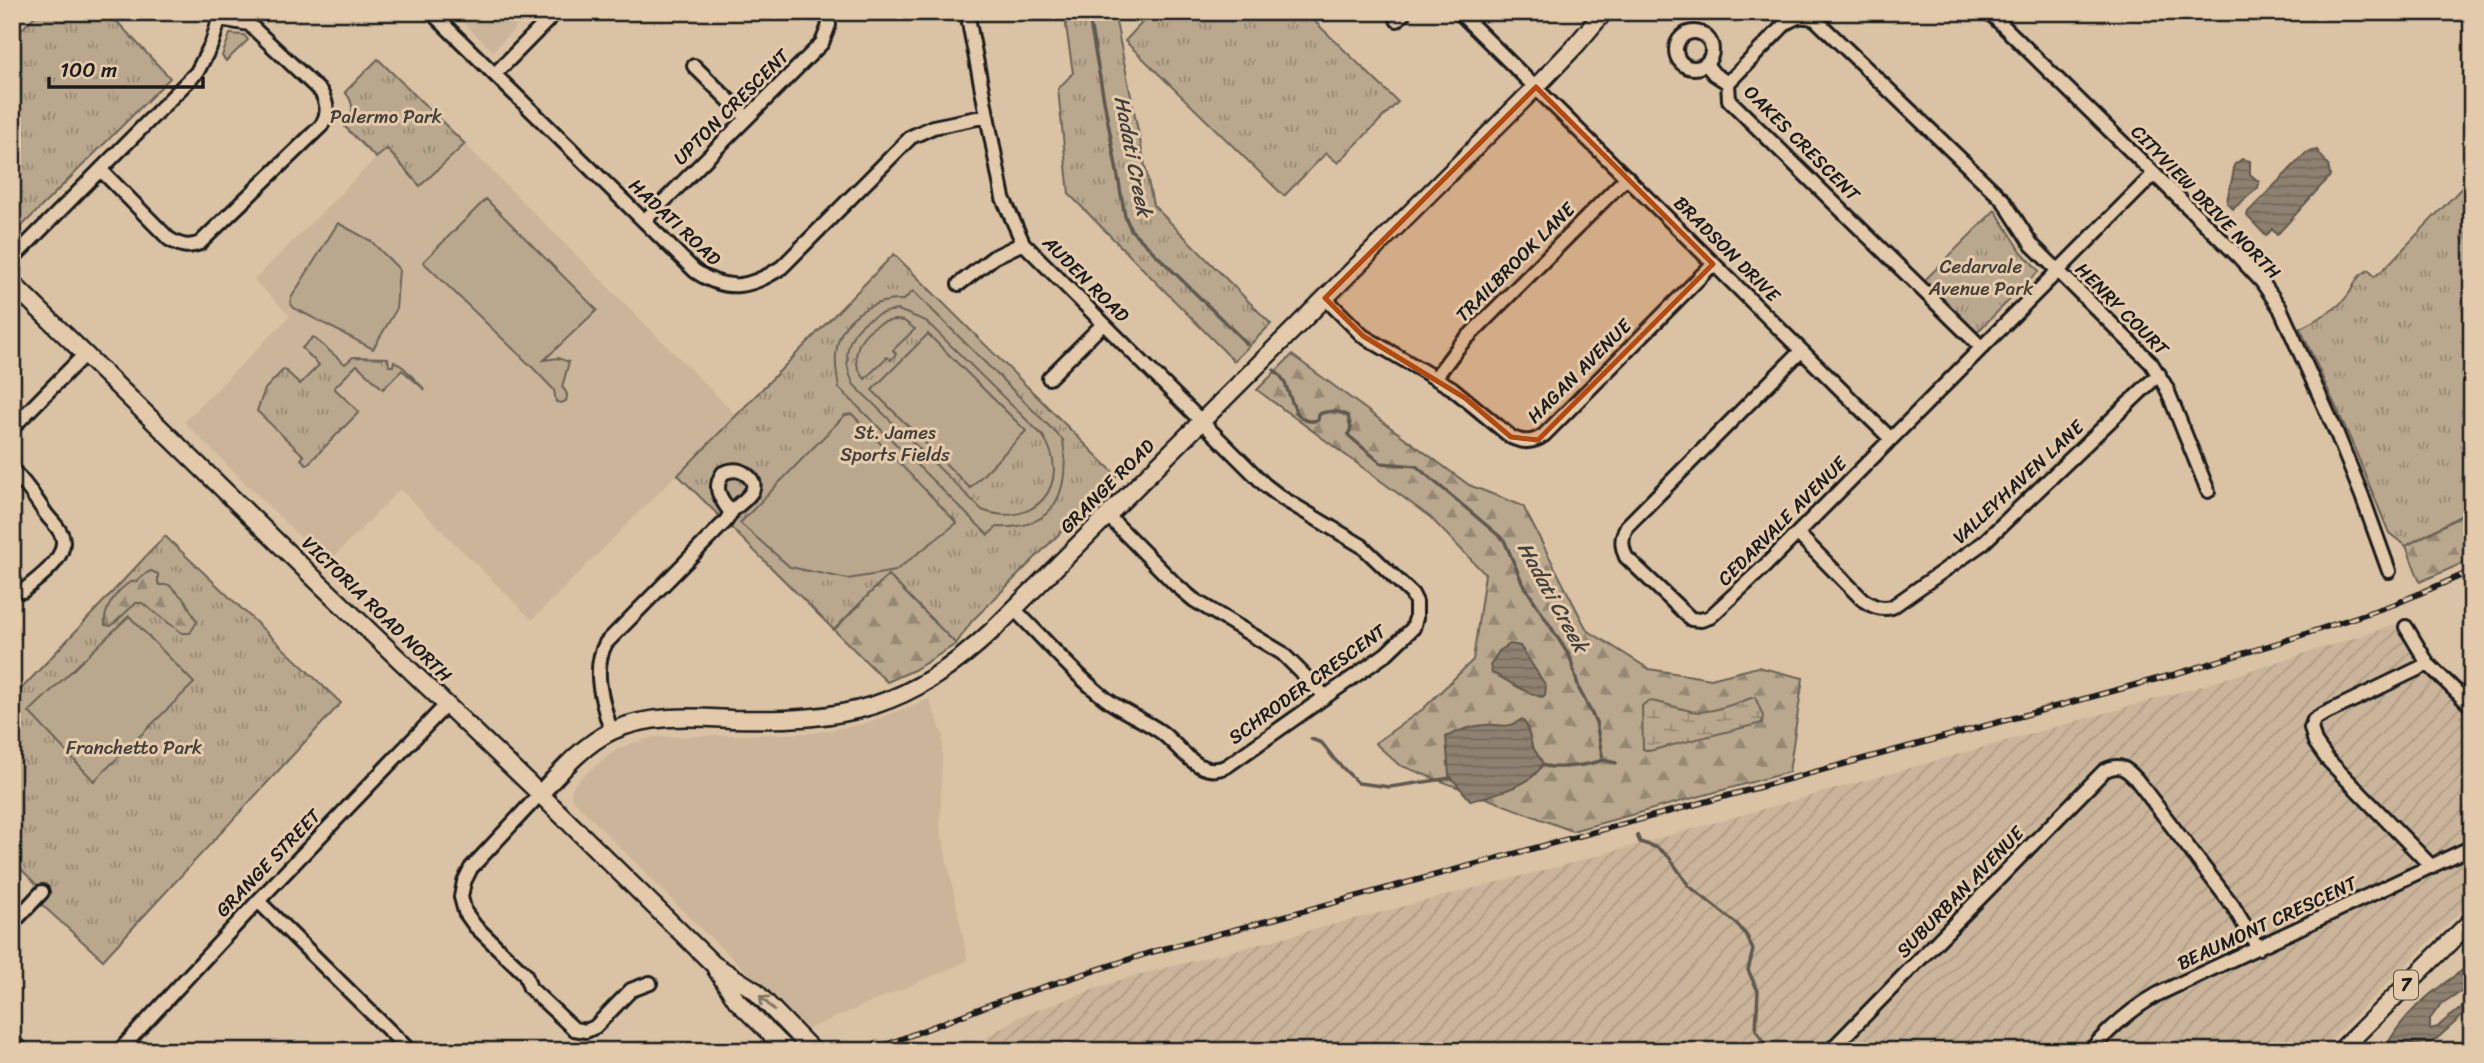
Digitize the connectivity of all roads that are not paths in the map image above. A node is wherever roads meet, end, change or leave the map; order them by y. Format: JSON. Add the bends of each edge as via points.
{"nodes":[{"id":1,"x":431,"y":12,"type":"edge"},
{"id":2,"x":556,"y":12,"type":"edge"},
{"id":3,"x":827,"y":12,"type":"edge"},
{"id":4,"x":967,"y":12,"type":"edge"},
{"id":5,"x":1459,"y":12,"type":"edge"},
{"id":6,"x":1604,"y":12,"type":"edge"},
{"id":7,"x":1989,"y":12,"type":"edge"},
{"id":8,"x":220,"y":16,"type":"edge"},
{"id":9,"x":1706,"y":64,"type":"dead end"},
{"id":10,"x":694,"y":66,"type":"dead end"},
{"id":11,"x":495,"y":74,"type":"junction"},
{"id":12,"x":1728,"y":83,"type":"junction"},
{"id":13,"x":1536,"y":87,"type":"junction"},
{"id":14,"x":987,"y":116,"type":"junction"},
{"id":15,"x":747,"y":118,"type":"junction"},
{"id":16,"x":101,"y":170,"type":"junction"},
{"id":17,"x":2154,"y":174,"type":"junction"},
{"id":18,"x":1627,"y":177,"type":"junction"},
{"id":19,"x":644,"y":221,"type":"junction"},
{"id":20,"x":1023,"y":243,"type":"junction"},
{"id":21,"x":12,"y":259,"type":"edge"},
{"id":22,"x":1713,"y":264,"type":"junction"},
{"id":23,"x":2057,"y":271,"type":"junction"},
{"id":24,"x":12,"y":283,"type":"edge"},
{"id":25,"x":959,"y":284,"type":"dead end"},
{"id":26,"x":1325,"y":298,"type":"junction"},
{"id":27,"x":1103,"y":324,"type":"junction"},
{"id":28,"x":1981,"y":347,"type":"junction"},
{"id":29,"x":1801,"y":351,"type":"junction"},
{"id":30,"x":85,"y":354,"type":"junction"},
{"id":31,"x":2159,"y":374,"type":"junction"},
{"id":32,"x":1049,"y":378,"type":"dead end"},
{"id":33,"x":1435,"y":378,"type":"junction"},
{"id":34,"x":1202,"y":422,"type":"junction"},
{"id":35,"x":12,"y":428,"type":"edge"},
{"id":36,"x":1891,"y":439,"type":"junction"},
{"id":37,"x":12,"y":470,"type":"edge"},
{"id":38,"x":2208,"y":491,"type":"dead end"},
{"id":39,"x":731,"y":513,"type":"dead end"},
{"id":40,"x":1107,"y":515,"type":"junction"},
{"id":41,"x":1798,"y":534,"type":"junction"},
{"id":42,"x":2389,"y":571,"type":"dead end"},
{"id":43,"x":23,"y":591,"type":"dead end"},
{"id":44,"x":1014,"y":609,"type":"junction"},
{"id":45,"x":2406,"y":627,"type":"dead end"},
{"id":46,"x":2428,"y":664,"type":"junction"},
{"id":47,"x":1325,"y":696,"type":"junction"},
{"id":48,"x":447,"y":704,"type":"junction"},
{"id":49,"x":2472,"y":707,"type":"edge"},
{"id":50,"x":611,"y":732,"type":"junction"},
{"id":51,"x":540,"y":794,"type":"junction"},
{"id":52,"x":2472,"y":847,"type":"edge"},
{"id":53,"x":2432,"y":867,"type":"junction"},
{"id":54,"x":42,"y":892,"type":"dead end"},
{"id":55,"x":258,"y":901,"type":"junction"},
{"id":56,"x":2472,"y":920,"type":"edge"},
{"id":57,"x":12,"y":924,"type":"edge"},
{"id":58,"x":2258,"y":948,"type":"junction"},
{"id":59,"x":713,"y":964,"type":"junction"},
{"id":60,"x":649,"y":983,"type":"dead end"},
{"id":61,"x":12,"y":1041,"type":"edge"},
{"id":62,"x":22,"y":1051,"type":"edge"},
{"id":63,"x":119,"y":1051,"type":"edge"},
{"id":64,"x":411,"y":1051,"type":"edge"},
{"id":65,"x":788,"y":1051,"type":"edge"},
{"id":66,"x":814,"y":1051,"type":"edge"},
{"id":67,"x":1830,"y":1051,"type":"edge"},
{"id":68,"x":2090,"y":1051,"type":"edge"},
{"id":69,"x":2340,"y":1051,"type":"edge"}],
"edges":[{"from":1,"to":11,"type":"street","name":"HADATI ROAD"},
{"from":2,"to":11,"type":"street"},
{"from":3,"to":15,"type":"street","name":"UPTON CRESCENT","via":[[829,24],[822,43]]},
{"from":4,"to":14,"type":"street","name":"AUDEN ROAD"},
{"from":5,"to":13,"type":"street","name":"BRADSON DRIVE"},
{"from":6,"to":13,"type":"main road","name":"GRANGE ROAD"},
{"from":7,"to":17,"type":"street","name":"CITYVIEW DRIVE NORTH"},
{"from":8,"to":16,"type":"street","via":[[197,72]]},
{"from":8,"to":16,"type":"street","via":[[249,24],[321,92],[327,117],[321,126],[200,243],[191,246],[169,239]]},
{"from":9,"to":12,"type":"street"},
{"from":10,"to":15,"type":"street"},
{"from":11,"to":19,"type":"street","name":"HADATI ROAD"},
{"from":12,"to":23,"type":"street","name":"OAKES CRESCENT","via":[[1786,23],[1795,17],[1815,19],[2003,200],[2032,245]]},
{"from":12,"to":28,"type":"street","name":"OAKES CRESCENT","via":[[1726,91],[1735,108]]},
{"from":13,"to":18,"type":"street","name":"BRADSON DRIVE"},
{"from":13,"to":26,"type":"main road","name":"GRANGE ROAD"},
{"from":14,"to":19,"type":"street","name":"HADATI ROAD","via":[[933,127],[911,137],[782,267],[746,285],[711,282]]},
{"from":14,"to":20,"type":"street","name":"AUDEN ROAD","via":[[1003,198]]},
{"from":15,"to":19,"type":"street","name":"UPTON CRESCENT"},
{"from":16,"to":21,"type":"street"},
{"from":17,"to":23,"type":"street","name":"CEDARVALE AVENUE"},
{"from":17,"to":42,"type":"street","name":"CITYVIEW DRIVE NORTH","via":[[2237,255],[2280,308],[2337,434]]},
{"from":18,"to":22,"type":"street","name":"BRADSON DRIVE"},
{"from":18,"to":33,"type":"street","name":"TRAILBROOK LANE","via":[[1460,345]]},
{"from":20,"to":25,"type":"street","via":[[994,257]]},
{"from":20,"to":27,"type":"street","name":"AUDEN ROAD"},
{"from":22,"to":29,"type":"street","name":"BRADSON DRIVE"},
{"from":22,"to":33,"type":"street","name":"HAGAN AVENUE","via":[[1538,440],[1511,437]]},
{"from":23,"to":28,"type":"street","name":"CEDARVALE AVENUE"},
{"from":23,"to":31,"type":"street","name":"HENRY COURT"},
{"from":24,"to":30,"type":"main road","name":"VICTORIA ROAD NORTH"},
{"from":26,"to":33,"type":"street","name":"HAGAN AVENUE","via":[[1363,336]]},
{"from":26,"to":34,"type":"main road","name":"GRANGE ROAD"},
{"from":27,"to":32,"type":"street"},
{"from":27,"to":34,"type":"street","name":"AUDEN ROAD"},
{"from":28,"to":36,"type":"street","name":"CEDARVALE AVENUE"},
{"from":29,"to":36,"type":"street","name":"BRADSON DRIVE"},
{"from":29,"to":41,"type":"street","name":"CEDARVALE AVENUE","via":[[1627,526],[1622,548],[1681,612],[1700,620],[1717,612]]},
{"from":30,"to":35,"type":"street"},
{"from":30,"to":48,"type":"main road","name":"VICTORIA ROAD NORTH"},
{"from":31,"to":38,"type":"street","name":"HENRY COURT"},
{"from":31,"to":41,"type":"street","name":"VALLEYHAVEN LANE","via":[[1983,543],[1892,607],[1872,606],[1862,599]]},
{"from":34,"to":40,"type":"main road","name":"GRANGE ROAD"},
{"from":34,"to":47,"type":"street","name":"SCHRODER CRESCENT","via":[[1265,485],[1362,547],[1416,602],[1413,628],[1386,654]]},
{"from":36,"to":41,"type":"street","name":"CEDARVALE AVENUE"},
{"from":37,"to":43,"type":"street","via":[[36,496],[63,538],[58,557]]},
{"from":39,"to":50,"type":"street","via":[[601,652],[601,695]]},
{"from":40,"to":44,"type":"main road","name":"GRANGE ROAD"},
{"from":40,"to":47,"type":"street","via":[[1194,600],[1283,653]]},
{"from":44,"to":47,"type":"street","name":"SCHRODER CRESCENT","via":[[1109,701],[1159,731],[1208,770],[1227,766]]},
{"from":44,"to":50,"type":"main road","name":"GRANGE ROAD","via":[[970,652],[900,698],[808,719],[670,718]]},
{"from":45,"to":46,"type":"street"},
{"from":46,"to":49,"type":"street"},
{"from":46,"to":53,"type":"street","via":[[2322,715],[2311,728],[2327,759]]},
{"from":48,"to":51,"type":"main road","name":"VICTORIA ROAD NORTH"},
{"from":48,"to":55,"type":"street","name":"GRANGE STREET"},
{"from":50,"to":51,"type":"main road","name":"GRANGE ROAD","via":[[585,749]]},
{"from":51,"to":59,"type":"main road","name":"VICTORIA ROAD NORTH"},
{"from":51,"to":60,"type":"street","via":[[471,868],[461,897],[465,912],[525,974],[530,988],[574,1029],[595,1027],[631,990]]},
{"from":52,"to":53,"type":"street","name":"BEAUMONT CRESCENT"},
{"from":53,"to":58,"type":"street","name":"BEAUMONT CRESCENT"},
{"from":54,"to":57,"type":"street"},
{"from":55,"to":63,"type":"street","name":"GRANGE STREET"},
{"from":55,"to":64,"type":"street"},
{"from":56,"to":69,"type":"main road","number":"7"},
{"from":58,"to":67,"type":"street","name":"SUBURBAN AVENUE","via":[[2190,849],[2136,779],[2119,766],[2104,771]]},
{"from":58,"to":68,"type":"street","name":"BEAUMONT CRESCENT","via":[[2144,1002]]},
{"from":59,"to":65,"type":"main road","name":"VICTORIA ROAD NORTH","via":[[737,1001]]},
{"from":66,"to":59,"type":"main road","name":"VICTORIA ROAD NORTH","one_way":true,"via":[[754,990]]},
{"from":61,"to":62,"type":"street"}]}
